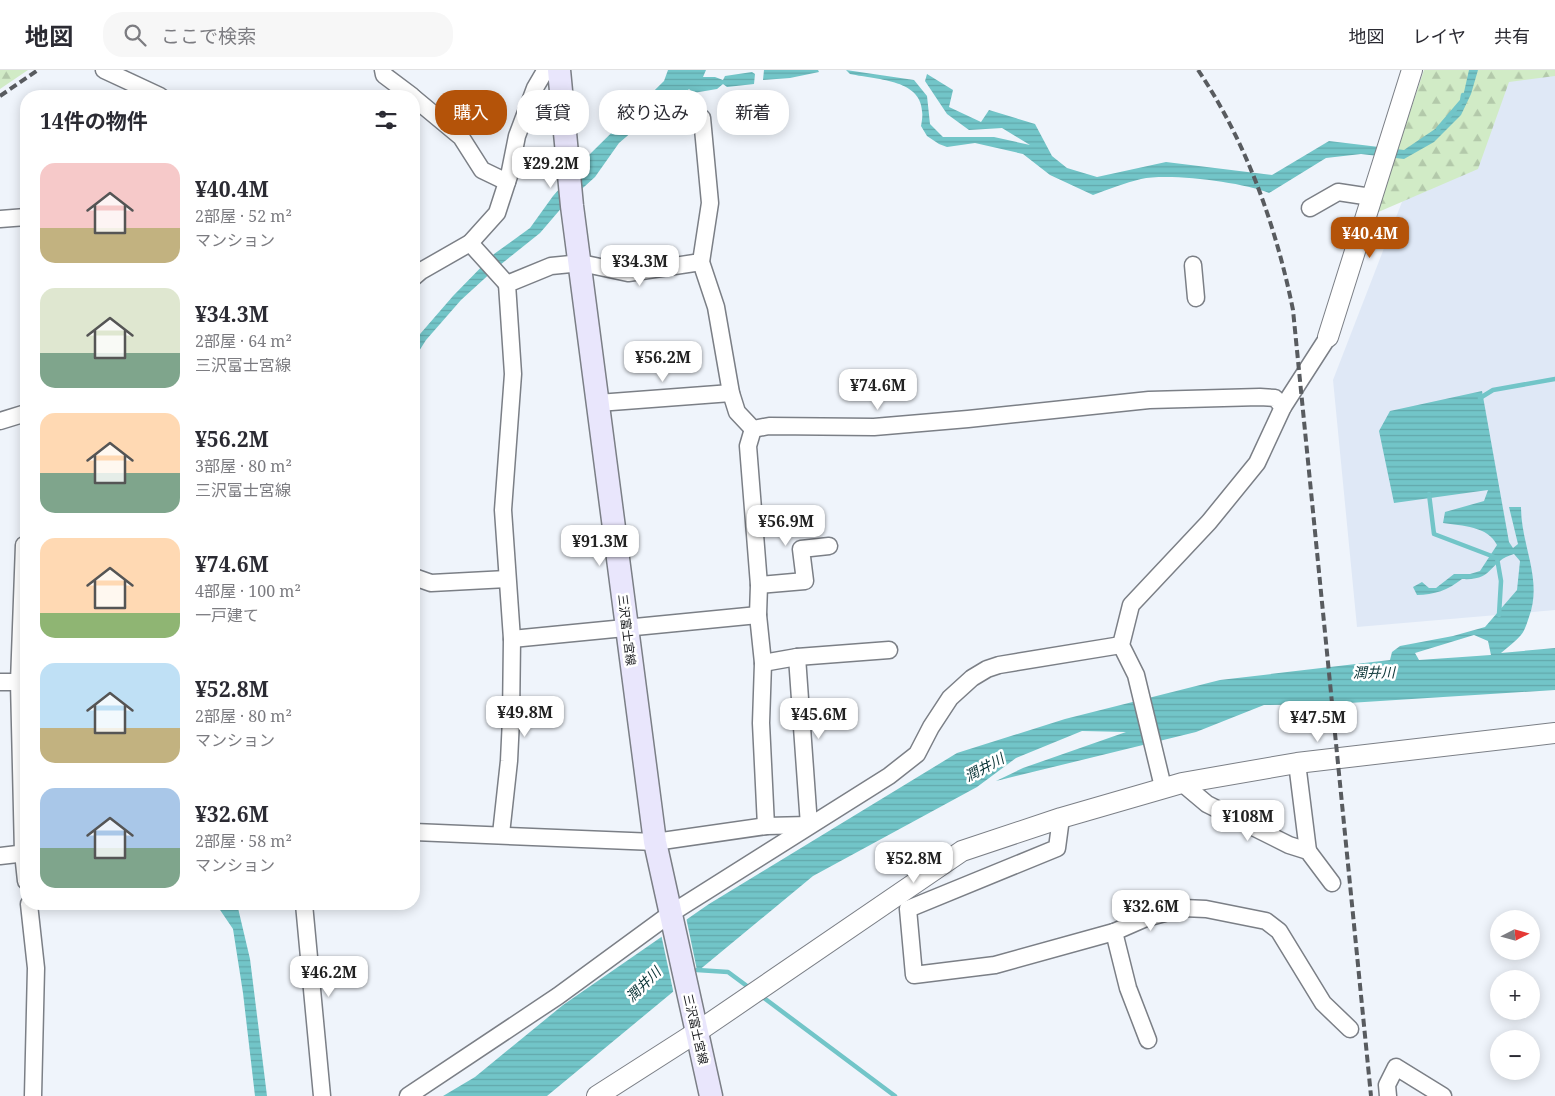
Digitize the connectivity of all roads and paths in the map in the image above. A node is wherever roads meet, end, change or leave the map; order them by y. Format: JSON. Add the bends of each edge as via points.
{"nodes":[{"id":1,"x":104,"y":70,"type":"edge"},
{"id":2,"x":383,"y":70,"type":"edge"},
{"id":3,"x":559,"y":70,"type":"edge"},
{"id":4,"x":1412,"y":70,"type":"edge"},
{"id":5,"x":147,"y":90,"type":"edge"},
{"id":6,"x":404,"y":90,"type":"edge"},
{"id":7,"x":420,"y":103,"type":"edge"},
{"id":8,"x":704,"y":135,"type":"edge"},
{"id":9,"x":507,"y":182,"type":"junction"},
{"id":10,"x":1371,"y":197,"type":"junction"},
{"id":11,"x":1310,"y":208,"type":"dead end"},
{"id":12,"x":20,"y":217,"type":"edge"},
{"id":13,"x":0,"y":219,"type":"edge"},
{"id":14,"x":470,"y":242,"type":"junction"},
{"id":15,"x":701,"y":262,"type":"junction"},
{"id":16,"x":581,"y":263,"type":"junction"},
{"id":17,"x":1193,"y":265,"type":"dead end"},
{"id":18,"x":420,"y":268,"type":"edge"},
{"id":19,"x":503,"y":279,"type":"junction"},
{"id":20,"x":1196,"y":298,"type":"dead end"},
{"id":21,"x":1328,"y":337,"type":"joint"},
{"id":22,"x":731,"y":393,"type":"junction"},
{"id":23,"x":598,"y":403,"type":"junction"},
{"id":24,"x":1283,"y":407,"type":"junction"},
{"id":25,"x":20,"y":415,"type":"edge"},
{"id":26,"x":0,"y":421,"type":"edge"},
{"id":27,"x":753,"y":429,"type":"junction"},
{"id":28,"x":829,"y":546,"type":"dead end"},
{"id":29,"x":420,"y":579,"type":"edge"},
{"id":30,"x":507,"y":579,"type":"junction"},
{"id":31,"x":759,"y":585,"type":"junction"},
{"id":32,"x":758,"y":615,"type":"junction"},
{"id":33,"x":626,"y":628,"type":"junction"},
{"id":34,"x":512,"y":639,"type":"junction"},
{"id":35,"x":1121,"y":645,"type":"junction"},
{"id":36,"x":888,"y":650,"type":"dead end"},
{"id":37,"x":20,"y":655,"type":"edge"},
{"id":38,"x":797,"y":657,"type":"junction"},
{"id":39,"x":763,"y":663,"type":"junction"},
{"id":40,"x":0,"y":682,"type":"edge"},
{"id":41,"x":19,"y":682,"type":"junction"},
{"id":42,"x":20,"y":710,"type":"edge"},
{"id":43,"x":1555,"y":733,"type":"edge"},
{"id":44,"x":1297,"y":763,"type":"junction"},
{"id":45,"x":1168,"y":781,"type":"junction"},
{"id":46,"x":1061,"y":818,"type":"junction"},
{"id":47,"x":809,"y":825,"type":"junction"},
{"id":48,"x":766,"y":826,"type":"junction"},
{"id":49,"x":420,"y":832,"type":"edge"},
{"id":50,"x":501,"y":834,"type":"junction"},
{"id":51,"x":655,"y":842,"type":"junction"},
{"id":52,"x":1308,"y":851,"type":"junction"},
{"id":53,"x":20,"y":854,"type":"edge"},
{"id":54,"x":0,"y":856,"type":"edge"},
{"id":55,"x":1332,"y":883,"type":"dead end"},
{"id":56,"x":896,"y":895,"type":"junction"},
{"id":57,"x":922,"y":903,"type":"junction"},
{"id":58,"x":30,"y":910,"type":"edge"},
{"id":59,"x":305,"y":910,"type":"edge"},
{"id":60,"x":671,"y":918,"type":"junction"},
{"id":61,"x":1114,"y":932,"type":"junction"},
{"id":62,"x":695,"y":1026,"type":"junction"},
{"id":63,"x":1350,"y":1029,"type":"dead end"},
{"id":64,"x":1148,"y":1040,"type":"dead end"},
{"id":65,"x":34,"y":1096,"type":"edge"},
{"id":66,"x":322,"y":1096,"type":"edge"},
{"id":67,"x":408,"y":1096,"type":"edge"},
{"id":68,"x":598,"y":1096,"type":"edge"},
{"id":69,"x":711,"y":1096,"type":"edge"},
{"id":70,"x":1388,"y":1096,"type":"edge"},
{"id":71,"x":1443,"y":1096,"type":"edge"}],
"edges":[{"from":1,"to":5,"type":"street"},
{"from":2,"to":6,"type":"street","via":[[384,75]]},
{"from":3,"to":9,"type":"street","via":[[545,71],[535,88],[517,136]]},
{"from":3,"to":16,"type":"main road","name":"三沢富士宮線"},
{"from":4,"to":10,"type":"street"},
{"from":7,"to":9,"type":"street","via":[[461,137],[482,170]]},
{"from":8,"to":15,"type":"street","via":[[710,203]]},
{"from":9,"to":14,"type":"street","via":[[497,213]]},
{"from":10,"to":11,"type":"street","via":[[1338,192]]},
{"from":10,"to":21,"type":"street"},
{"from":12,"to":13,"type":"street"},
{"from":14,"to":18,"type":"street"},
{"from":14,"to":19,"type":"street"},
{"from":15,"to":16,"type":"street","via":[[628,273]]},
{"from":15,"to":22,"type":"street","via":[[716,307]]},
{"from":16,"to":19,"type":"street","via":[[552,266]]},
{"from":16,"to":23,"type":"main road","name":"三沢富士宮線"},
{"from":17,"to":20,"type":"street"},
{"from":19,"to":30,"type":"street","via":[[513,374],[503,510]]},
{"from":21,"to":24,"type":"street"},
{"from":22,"to":23,"type":"street"},
{"from":22,"to":27,"type":"street","via":[[737,412]]},
{"from":23,"to":33,"type":"main road","name":"三沢富士宮線"},
{"from":24,"to":27,"type":"street","via":[[1275,398],[1260,397],[1149,400],[893,425],[769,426]]},
{"from":24,"to":35,"type":"street","via":[[1257,463],[1208,522],[1131,605]]},
{"from":25,"to":26,"type":"street"},
{"from":27,"to":31,"type":"street","via":[[748,446]]},
{"from":28,"to":31,"type":"street","via":[[801,548],[804,581]]},
{"from":29,"to":30,"type":"street","via":[[432,583]]},
{"from":30,"to":34,"type":"street"},
{"from":31,"to":32,"type":"street"},
{"from":32,"to":33,"type":"street"},
{"from":32,"to":39,"type":"street"},
{"from":33,"to":34,"type":"street"},
{"from":33,"to":51,"type":"main road","name":"三沢富士宮線"},
{"from":34,"to":50,"type":"street","via":[[509,760]]},
{"from":35,"to":45,"type":"street","via":[[1136,675]]},
{"from":35,"to":47,"type":"street","via":[[999,665],[972,678],[950,698],[917,754],[866,792]]},
{"from":36,"to":38,"type":"street"},
{"from":37,"to":41,"type":"street"},
{"from":38,"to":39,"type":"street"},
{"from":38,"to":47,"type":"street"},
{"from":39,"to":48,"type":"street","via":[[761,723]]},
{"from":40,"to":41,"type":"street"},
{"from":41,"to":42,"type":"street"},
{"from":43,"to":44,"type":"street"},
{"from":44,"to":45,"type":"street"},
{"from":44,"to":52,"type":"street"},
{"from":45,"to":46,"type":"street"},
{"from":45,"to":52,"type":"street","via":[[1207,804]]},
{"from":46,"to":56,"type":"street","via":[[962,851]]},
{"from":46,"to":57,"type":"street","via":[[1057,848]]},
{"from":47,"to":48,"type":"street"},
{"from":47,"to":60,"type":"street"},
{"from":48,"to":51,"type":"street"},
{"from":49,"to":50,"type":"street"},
{"from":50,"to":51,"type":"street"},
{"from":51,"to":60,"type":"main road","name":"三沢富士宮線"},
{"from":52,"to":55,"type":"street"},
{"from":53,"to":54,"type":"street"},
{"from":56,"to":57,"type":"street"},
{"from":56,"to":62,"type":"street","via":[[764,986]]},
{"from":57,"to":61,"type":"street","via":[[908,910],[914,975],[995,964]]},
{"from":58,"to":65,"type":"street","via":[[36,968]]},
{"from":59,"to":66,"type":"street"},
{"from":60,"to":62,"type":"main road","name":"三沢富士宮線"},
{"from":60,"to":67,"type":"street"},
{"from":61,"to":63,"type":"street","via":[[1146,918],[1183,908],[1206,909],[1266,921],[1279,931],[1323,1003]]},
{"from":61,"to":64,"type":"street","via":[[1128,988]]},
{"from":62,"to":68,"type":"street"},
{"from":62,"to":69,"type":"main road","name":"三沢富士宮線"},
{"from":70,"to":71,"type":"street","via":[[1388,1085],[1396,1067]]}]}
